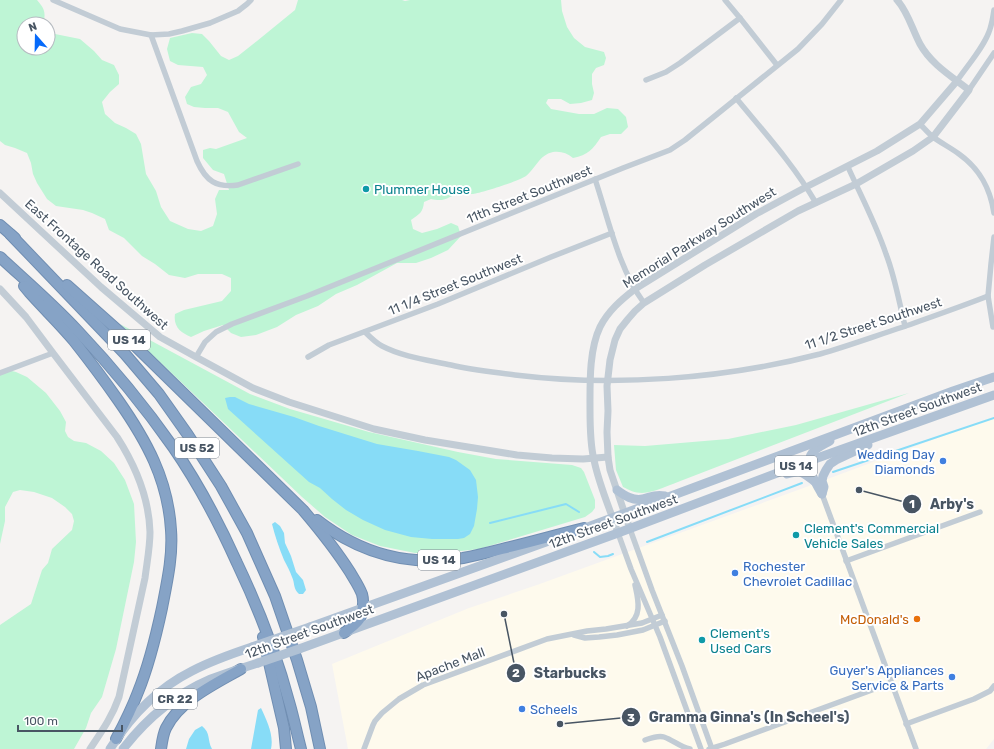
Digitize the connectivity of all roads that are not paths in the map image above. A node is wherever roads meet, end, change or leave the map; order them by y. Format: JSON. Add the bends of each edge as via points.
{"nodes":[{"id":1,"x":52,"y":0,"type":"edge"},
{"id":2,"x":251,"y":0,"type":"edge"},
{"id":3,"x":725,"y":0,"type":"edge"},
{"id":4,"x":841,"y":0,"type":"edge"},
{"id":5,"x":897,"y":0,"type":"edge"},
{"id":6,"x":994,"y":10,"type":"edge"},
{"id":7,"x":740,"y":18,"type":"junction"},
{"id":8,"x":151,"y":35,"type":"junction"},
{"id":9,"x":994,"y":53,"type":"edge"},
{"id":10,"x":777,"y":65,"type":"junction"},
{"id":11,"x":646,"y":80,"type":"dead end"},
{"id":12,"x":957,"y":81,"type":"junction"},
{"id":13,"x":969,"y":90,"type":"junction"},
{"id":14,"x":736,"y":98,"type":"junction"},
{"id":15,"x":920,"y":124,"type":"junction"},
{"id":16,"x":933,"y":137,"type":"junction"},
{"id":17,"x":298,"y":164,"type":"dead end"},
{"id":18,"x":848,"y":167,"type":"junction"},
{"id":19,"x":595,"y":179,"type":"junction"},
{"id":20,"x":856,"y":184,"type":"junction"},
{"id":21,"x":806,"y":186,"type":"junction"},
{"id":22,"x":0,"y":193,"type":"edge"},
{"id":23,"x":816,"y":203,"type":"junction"},
{"id":24,"x":994,"y":213,"type":"edge"},
{"id":25,"x":0,"y":225,"type":"edge"},
{"id":26,"x":612,"y":233,"type":"junction"},
{"id":27,"x":10,"y":234,"type":"junction"},
{"id":28,"x":994,"y":237,"type":"edge"},
{"id":29,"x":0,"y":257,"type":"edge"},
{"id":30,"x":12,"y":268,"type":"junction"},
{"id":31,"x":0,"y":289,"type":"edge"},
{"id":32,"x":635,"y":289,"type":"junction"},
{"id":33,"x":988,"y":296,"type":"junction"},
{"id":34,"x":644,"y":303,"type":"junction"},
{"id":35,"x":904,"y":326,"type":"junction"},
{"id":36,"x":993,"y":327,"type":"dead end"},
{"id":37,"x":365,"y":332,"type":"junction"},
{"id":38,"x":53,"y":354,"type":"junction"},
{"id":39,"x":308,"y":357,"type":"dead end"},
{"id":40,"x":196,"y":358,"type":"junction"},
{"id":41,"x":0,"y":373,"type":"edge"},
{"id":42,"x":994,"y":377,"type":"edge"},
{"id":43,"x":590,"y":380,"type":"junction"},
{"id":44,"x":608,"y":380,"type":"junction"},
{"id":45,"x":994,"y":395,"type":"edge"},
{"id":46,"x":859,"y":426,"type":"junction"},
{"id":47,"x":894,"y":431,"type":"junction"},
{"id":48,"x":608,"y":457,"type":"junction"},
{"id":49,"x":594,"y":458,"type":"junction"},
{"id":50,"x":809,"y":461,"type":"junction"},
{"id":51,"x":768,"y":476,"type":"junction"},
{"id":52,"x":814,"y":481,"type":"junction"},
{"id":53,"x":617,"y":490,"type":"junction"},
{"id":54,"x":822,"y":494,"type":"junction"},
{"id":55,"x":670,"y":497,"type":"junction"},
{"id":56,"x":303,"y":510,"type":"junction"},
{"id":57,"x":980,"y":512,"type":"dead end"},
{"id":58,"x":624,"y":513,"type":"junction"},
{"id":59,"x":613,"y":517,"type":"junction"},
{"id":60,"x":584,"y":528,"type":"junction"},
{"id":61,"x":630,"y":529,"type":"junction"},
{"id":62,"x":618,"y":533,"type":"junction"},
{"id":63,"x":846,"y":561,"type":"junction"},
{"id":64,"x":631,"y":569,"type":"junction"},
{"id":65,"x":254,"y":598,"type":"junction"},
{"id":66,"x":363,"y":608,"type":"junction"},
{"id":67,"x":663,"y":618,"type":"junction"},
{"id":68,"x":652,"y":619,"type":"junction"},
{"id":69,"x":654,"y":625,"type":"junction"},
{"id":70,"x":626,"y":626,"type":"junction"},
{"id":71,"x":344,"y":633,"type":"junction"},
{"id":72,"x":570,"y":634,"type":"junction"},
{"id":73,"x":241,"y":669,"type":"junction"},
{"id":74,"x":891,"y":683,"type":"junction"},
{"id":75,"x":994,"y":686,"type":"edge"},
{"id":76,"x":906,"y":724,"type":"junction"},
{"id":77,"x":116,"y":739,"type":"junction"},
{"id":78,"x":645,"y":740,"type":"dead end"},
{"id":79,"x":712,"y":748,"type":"edge"},
{"id":80,"x":90,"y":749,"type":"edge"},
{"id":81,"x":110,"y":749,"type":"edge"},
{"id":82,"x":123,"y":749,"type":"edge"},
{"id":83,"x":161,"y":749,"type":"edge"},
{"id":84,"x":286,"y":749,"type":"edge"},
{"id":85,"x":301,"y":749,"type":"edge"},
{"id":86,"x":320,"y":749,"type":"edge"},
{"id":87,"x":364,"y":749,"type":"edge"},
{"id":88,"x":690,"y":749,"type":"edge"},
{"id":89,"x":701,"y":749,"type":"edge"},
{"id":90,"x":708,"y":749,"type":"edge"},
{"id":91,"x":916,"y":749,"type":"edge"}],
"edges":[{"from":1,"to":8,"type":"street","via":[[120,29]]},
{"from":2,"to":8,"type":"street","via":[[238,11],[210,23],[169,34]]},
{"from":3,"to":7,"type":"street"},
{"from":4,"to":10,"type":"street","name":"11th Street Southwest","via":[[808,39]]},
{"from":5,"to":12,"type":"street","via":[[905,9],[923,49],[936,64]]},
{"from":6,"to":12,"type":"street","name":"Memorial Parkway Southwest","via":[[990,30],[982,46]]},
{"from":7,"to":10,"type":"street"},
{"from":7,"to":11,"type":"street","via":[[680,63]]},
{"from":8,"to":17,"type":"street","via":[[197,161],[206,177],[220,185],[238,185]]},
{"from":9,"to":13,"type":"street","name":"Memorial Parkway Southwest"},
{"from":10,"to":14,"type":"street","name":"11th Street Southwest"},
{"from":12,"to":13,"type":"street"},
{"from":12,"to":15,"type":"street","name":"Memorial Parkway Southwest"},
{"from":13,"to":16,"type":"street","name":"Memorial Parkway Southwest"},
{"from":14,"to":19,"type":"street","name":"11th Street Southwest","via":[[675,146]]},
{"from":14,"to":21,"type":"street"},
{"from":15,"to":16,"type":"street"},
{"from":15,"to":18,"type":"street","name":"Memorial Parkway Southwest"},
{"from":16,"to":20,"type":"street","name":"Memorial Parkway Southwest"},
{"from":16,"to":24,"type":"street","via":[[977,170],[990,196]]},
{"from":18,"to":20,"type":"street"},
{"from":18,"to":21,"type":"street","name":"Memorial Parkway Southwest"},
{"from":19,"to":26,"type":"street"},
{"from":19,"to":40,"type":"street","name":"11th Street Southwest","via":[[232,324],[216,332],[205,342]]},
{"from":20,"to":23,"type":"street","name":"Memorial Parkway Southwest"},
{"from":20,"to":35,"type":"street","via":[[887,255]]},
{"from":21,"to":23,"type":"street"},
{"from":21,"to":32,"type":"street","name":"Memorial Parkway Southwest"},
{"from":22,"to":40,"type":"street","name":"East Frontage Road Southwest","via":[[142,323]]},
{"from":23,"to":34,"type":"street","name":"Memorial Parkway Southwest","via":[[705,265]]},
{"from":25,"to":27,"type":"highway","number":"US 52"},
{"from":26,"to":32,"type":"street"},
{"from":26,"to":37,"type":"street","name":"11 1/4 Street Southwest"},
{"from":27,"to":56,"type":"highway","number":"US 14","via":[[130,341]]},
{"from":27,"to":86,"type":"highway","number":"US 52","via":[[125,354],[159,394],[220,486],[247,533],[275,596],[311,707]]},
{"from":28,"to":33,"type":"street"},
{"from":29,"to":30,"type":"highway","number":"US 52"},
{"from":30,"to":65,"type":"highway","number":"US 52","via":[[58,310],[94,348],[173,447],[220,528]]},
{"from":30,"to":77,"type":"highway","via":[[29,292],[73,340],[120,403],[150,452],[167,498],[172,529],[171,558],[157,631],[138,692]]},
{"from":31,"to":38,"type":"street","via":[[26,317]]},
{"from":32,"to":34,"type":"street"},
{"from":32,"to":43,"type":"street","name":"Memorial Parkway Southwest","via":[[613,308],[601,325],[593,348]]},
{"from":33,"to":35,"type":"street","name":"11 1/2 Street Southwest"},
{"from":33,"to":36,"type":"street"},
{"from":34,"to":44,"type":"street","name":"Memorial Parkway Southwest","via":[[620,329],[610,360]]},
{"from":35,"to":44,"type":"street","name":"11 1/2 Street Southwest","via":[[834,350],[762,366],[707,375]]},
{"from":37,"to":39,"type":"street","name":"11 1/4 Street Southwest","via":[[329,345]]},
{"from":37,"to":43,"type":"street","name":"11 1/2 Street Southwest","via":[[388,349],[461,367],[533,377]]},
{"from":38,"to":41,"type":"street"},
{"from":38,"to":80,"type":"street","via":[[110,426],[125,450],[142,488],[149,520],[145,578],[119,697],[115,710]]},
{"from":40,"to":49,"type":"street","name":"East Frontage Road Southwest","via":[[253,388],[288,402],[374,429],[517,455]]},
{"from":42,"to":46,"type":"main road","name":"12th Street Southwest","number":"US 14"},
{"from":43,"to":44,"type":"street","name":"11 1/2 Street Southwest"},
{"from":43,"to":49,"type":"street","name":"Memorial Parkway Southwest","via":[[590,429]]},
{"from":44,"to":48,"type":"street","name":"Memorial Parkway Southwest"},
{"from":45,"to":47,"type":"main road","name":"12th Street Southwest","number":"US 14"},
{"from":46,"to":50,"type":"main road","via":[[814,451]]},
{"from":46,"to":55,"type":"main road","name":"12th Street Southwest","number":"US 14"},
{"from":47,"to":50,"type":"main road","name":"12th Street Southwest","number":"US 14"},
{"from":47,"to":54,"type":"main road","via":[[830,464],[822,481]]},
{"from":48,"to":49,"type":"street","name":"East Frontage Road Southwest"},
{"from":48,"to":53,"type":"street","name":"Memorial Parkway Southwest"},
{"from":49,"to":59,"type":"street","name":"Memorial Parkway Southwest"},
{"from":50,"to":51,"type":"main road","name":"12th Street Southwest","number":"US 14"},
{"from":50,"to":52,"type":"main road"},
{"from":51,"to":52,"type":"main road","via":[[777,477],[802,472]]},
{"from":51,"to":61,"type":"main road","name":"12th Street Southwest","number":"US 14"},
{"from":52,"to":54,"type":"main road"},
{"from":53,"to":55,"type":"main road","via":[[635,499],[658,494]]},
{"from":53,"to":58,"type":"street","name":"Memorial Parkway Southwest"},
{"from":54,"to":63,"type":"street"},
{"from":55,"to":58,"type":"main road","name":"12th Street Southwest","number":"US 14"},
{"from":56,"to":60,"type":"highway","number":"US 14","via":[[357,546],[384,555],[417,560],[462,558]]},
{"from":56,"to":66,"type":"highway","via":[[346,565],[360,590]]},
{"from":57,"to":63,"type":"street"},
{"from":58,"to":59,"type":"main road","name":"12th Street Southwest","number":"US 14"},
{"from":58,"to":61,"type":"street","name":"Memorial Parkway Southwest"},
{"from":59,"to":60,"type":"main road","name":"12th Street Southwest","number":"US 14"},
{"from":59,"to":62,"type":"street","name":"Memorial Parkway Southwest"},
{"from":60,"to":66,"type":"main road","name":"12th Street Southwest"},
{"from":61,"to":62,"type":"main road","name":"12th Street Southwest","number":"US 14"},
{"from":61,"to":67,"type":"street","name":"Memorial Parkway Southwest"},
{"from":62,"to":64,"type":"street","name":"Memorial Parkway Southwest"},
{"from":62,"to":71,"type":"main road","name":"12th Street Southwest","number":"US 14"},
{"from":63,"to":74,"type":"street"},
{"from":64,"to":68,"type":"street","name":"Memorial Parkway Southwest"},
{"from":64,"to":70,"type":"street","via":[[639,603],[634,620]]},
{"from":65,"to":84,"type":"highway","via":[[284,728]]},
{"from":65,"to":85,"type":"highway","number":"US 52","via":[[291,705]]},
{"from":66,"to":71,"type":"highway","via":[[357,623]]},
{"from":66,"to":77,"type":"main road","name":"12th Street Southwest","bridge":true,"via":[[206,664],[175,680],[141,709]]},
{"from":67,"to":68,"type":"street","name":"Apache Mall"},
{"from":67,"to":69,"type":"street"},
{"from":67,"to":79,"type":"street","name":"Memorial Parkway Southwest"},
{"from":68,"to":69,"type":"street","name":"Memorial Parkway Southwest"},
{"from":68,"to":70,"type":"street","name":"Apache Mall"},
{"from":69,"to":72,"type":"street","via":[[643,630],[599,637],[585,638]]},
{"from":69,"to":89,"type":"street","name":"Memorial Parkway Southwest"},
{"from":70,"to":72,"type":"street","name":"Apache Mall"},
{"from":71,"to":73,"type":"main road","name":"12th Street Southwest","number":"US 14","bridge":true},
{"from":72,"to":87,"type":"street","name":"Apache Mall","via":[[547,639],[412,690],[392,704],[375,721]]},
{"from":73,"to":82,"type":"main road","number":"CR 22","via":[[196,686],[168,704],[135,734]]},
{"from":73,"to":83,"type":"highway","number":"US 14","via":[[197,694],[179,710],[165,729]]},
{"from":74,"to":76,"type":"street"},
{"from":74,"to":79,"type":"street"},
{"from":75,"to":76,"type":"street","via":[[990,691],[974,699]]},
{"from":76,"to":91,"type":"street"},
{"from":77,"to":81,"type":"main road","name":"12th Street Southwest"},
{"from":78,"to":88,"type":"street","via":[[663,736]]},
{"from":79,"to":90,"type":"street"}]}
